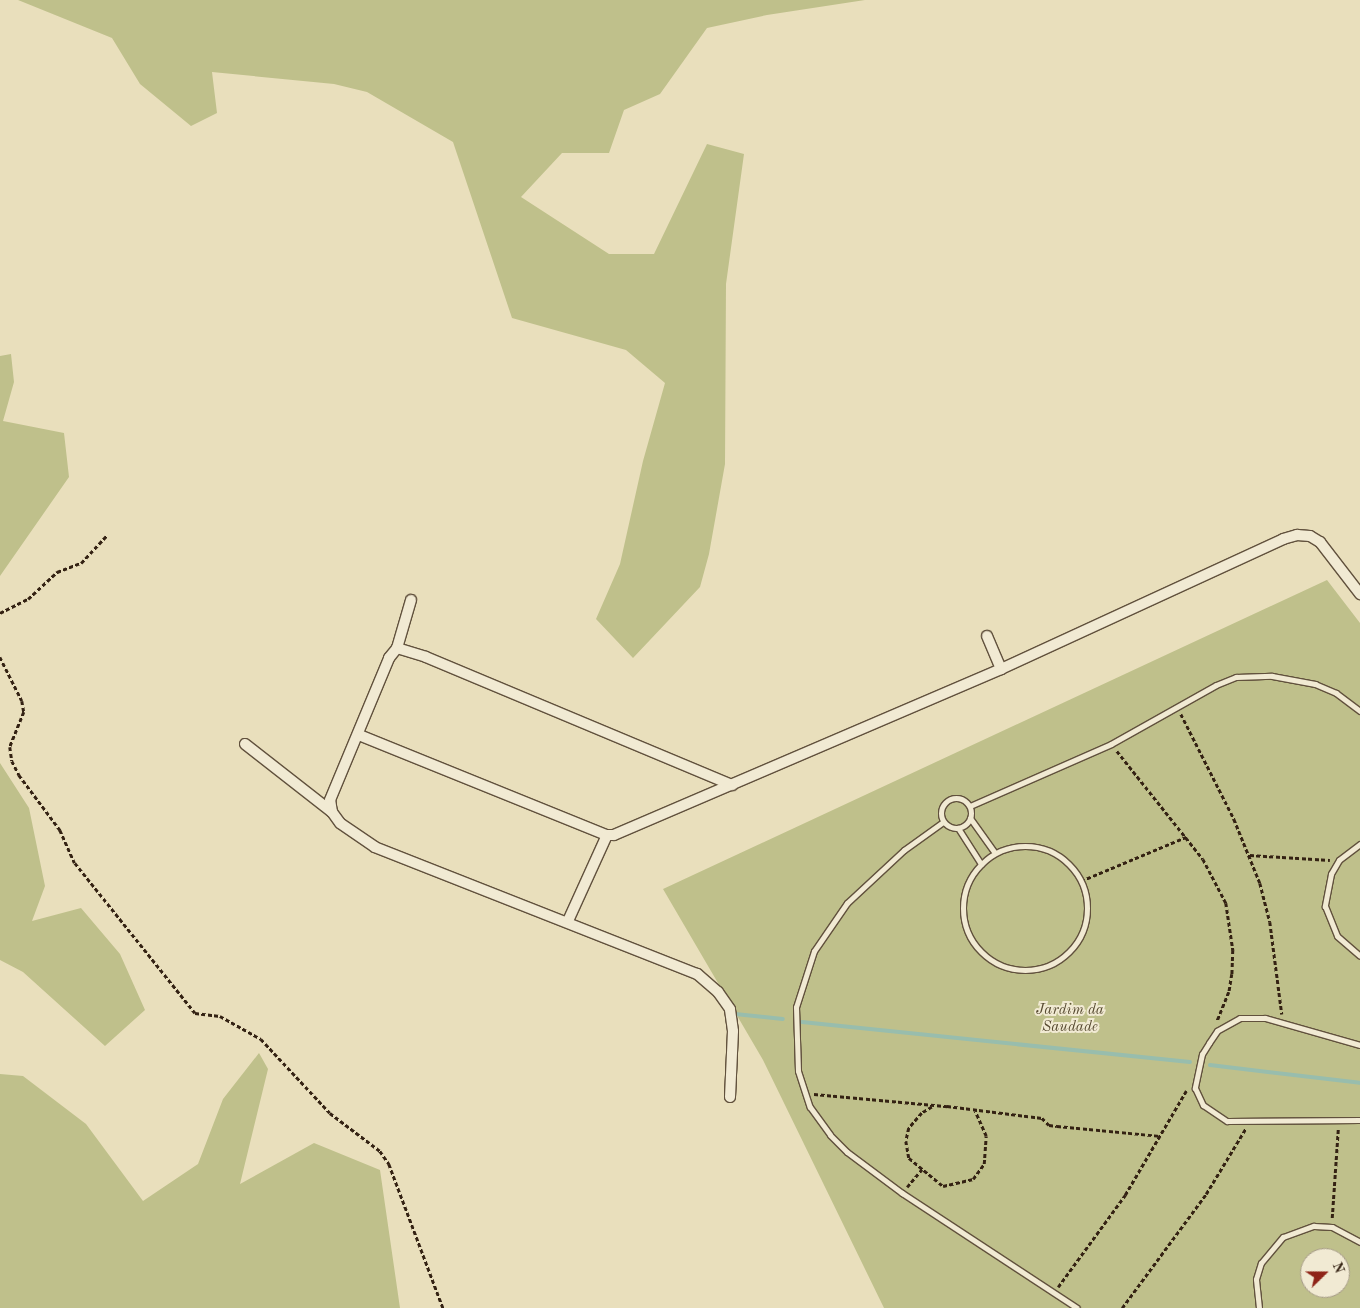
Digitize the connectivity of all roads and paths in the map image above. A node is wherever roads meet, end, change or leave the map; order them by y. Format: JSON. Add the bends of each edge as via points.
{"nodes":[{"id":1,"x":106,"y":536,"type":"dead end"},
{"id":2,"x":1360,"y":594,"type":"edge"},
{"id":3,"x":411,"y":600,"type":"dead end"},
{"id":4,"x":0,"y":613,"type":"edge"},
{"id":5,"x":987,"y":636,"type":"dead end"},
{"id":6,"x":396,"y":648,"type":"junction"},
{"id":7,"x":0,"y":657,"type":"edge"},
{"id":8,"x":1001,"y":669,"type":"junction"},
{"id":9,"x":1178,"y":706,"type":"junction"},
{"id":10,"x":1360,"y":711,"type":"edge"},
{"id":11,"x":358,"y":735,"type":"junction"},
{"id":12,"x":245,"y":744,"type":"dead end"},
{"id":13,"x":1111,"y":744,"type":"junction"},
{"id":14,"x":732,"y":785,"type":"junction"},
{"id":15,"x":970,"y":806,"type":"junction"},
{"id":16,"x":332,"y":812,"type":"junction"},
{"id":17,"x":970,"y":818,"type":"junction"},
{"id":18,"x":943,"y":822,"type":"junction"},
{"id":19,"x":958,"y":828,"type":"junction"},
{"id":20,"x":607,"y":835,"type":"junction"},
{"id":21,"x":1187,"y":837,"type":"junction"},
{"id":22,"x":1360,"y":844,"type":"edge"},
{"id":23,"x":995,"y":853,"type":"junction"},
{"id":24,"x":1250,"y":855,"type":"junction"},
{"id":25,"x":1339,"y":860,"type":"junction"},
{"id":26,"x":981,"y":864,"type":"junction"},
{"id":27,"x":1081,"y":880,"type":"junction"},
{"id":28,"x":568,"y":921,"type":"junction"},
{"id":29,"x":1360,"y":956,"type":"edge"},
{"id":30,"x":1283,"y":1025,"type":"junction"},
{"id":31,"x":1217,"y":1031,"type":"junction"},
{"id":32,"x":1360,"y":1044,"type":"edge"},
{"id":33,"x":1196,"y":1080,"type":"junction"},
{"id":34,"x":804,"y":1092,"type":"junction"},
{"id":35,"x":730,"y":1097,"type":"dead end"},
{"id":36,"x":934,"y":1107,"type":"junction"},
{"id":37,"x":975,"y":1111,"type":"junction"},
{"id":38,"x":1339,"y":1120,"type":"junction"},
{"id":39,"x":1360,"y":1120,"type":"edge"},
{"id":40,"x":1250,"y":1121,"type":"junction"},
{"id":41,"x":1160,"y":1136,"type":"junction"},
{"id":42,"x":922,"y":1169,"type":"junction"},
{"id":43,"x":902,"y":1193,"type":"junction"},
{"id":44,"x":1332,"y":1227,"type":"junction"},
{"id":45,"x":1360,"y":1242,"type":"edge"},
{"id":46,"x":1055,"y":1291,"type":"junction"},
{"id":47,"x":443,"y":1308,"type":"edge"},
{"id":48,"x":1077,"y":1308,"type":"edge"},
{"id":49,"x":1122,"y":1308,"type":"edge"},
{"id":50,"x":1259,"y":1308,"type":"edge"}],
"edges":[{"from":1,"to":4,"type":"path","via":[[89,558],[50,576],[28,600]]},
{"from":2,"to":8,"type":"street","via":[[1320,542],[1310,536],[1297,535]]},
{"from":3,"to":6,"type":"street"},
{"from":5,"to":8,"type":"street"},
{"from":6,"to":11,"type":"street"},
{"from":6,"to":14,"type":"street","via":[[426,657]]},
{"from":7,"to":47,"type":"path","via":[[22,701],[24,712],[10,747],[12,761],[60,830],[75,863],[194,1013],[220,1016],[261,1039],[330,1113],[380,1151],[389,1164]]},
{"from":8,"to":14,"type":"street"},
{"from":9,"to":10,"type":"lane","via":[[1216,685],[1252,676],[1292,678],[1315,684],[1336,693]]},
{"from":9,"to":13,"type":"lane"},
{"from":9,"to":24,"type":"path"},
{"from":11,"to":16,"type":"street","via":[[332,790]]},
{"from":11,"to":20,"type":"street"},
{"from":12,"to":16,"type":"street"},
{"from":13,"to":15,"type":"lane"},
{"from":13,"to":21,"type":"path"},
{"from":14,"to":20,"type":"street","via":[[625,832]]},
{"from":15,"to":17,"type":"lane"},
{"from":15,"to":18,"type":"lane","via":[[960,798],[948,799],[941,809]]},
{"from":16,"to":28,"type":"street","via":[[340,823],[375,847]]},
{"from":17,"to":19,"type":"lane"},
{"from":17,"to":23,"type":"lane"},
{"from":18,"to":19,"type":"lane"},
{"from":18,"to":34,"type":"lane","via":[[904,850],[847,903],[814,952],[804,977],[794,1028],[798,1070]]},
{"from":19,"to":26,"type":"lane"},
{"from":20,"to":28,"type":"street"},
{"from":21,"to":27,"type":"path"},
{"from":21,"to":31,"type":"path","via":[[1218,883],[1231,923],[1232,974],[1229,992],[1216,1021]]},
{"from":22,"to":25,"type":"lane"},
{"from":23,"to":26,"type":"lane"},
{"from":23,"to":27,"type":"lane","via":[[1011,847],[1044,848],[1072,867]]},
{"from":24,"to":25,"type":"path"},
{"from":24,"to":30,"type":"path","via":[[1270,922]]},
{"from":25,"to":29,"type":"lane","via":[[1326,890],[1325,906],[1337,936]]},
{"from":26,"to":27,"type":"lane","via":[[965,893],[966,928],[985,956],[1015,970],[1049,967],[1076,946],[1088,914]]},
{"from":28,"to":35,"type":"street","via":[[696,974],[718,992],[730,1009],[733,1031]]},
{"from":30,"to":31,"type":"lane","via":[[1251,1016],[1229,1022]]},
{"from":30,"to":32,"type":"lane"},
{"from":31,"to":33,"type":"lane","via":[[1202,1054]]},
{"from":33,"to":40,"type":"lane","via":[[1199,1098],[1211,1113],[1226,1121]]},
{"from":33,"to":41,"type":"path"},
{"from":34,"to":36,"type":"path"},
{"from":34,"to":43,"type":"lane","via":[[830,1135]]},
{"from":36,"to":37,"type":"path"},
{"from":36,"to":42,"type":"path","via":[[922,1113],[909,1128],[906,1141],[909,1158]]},
{"from":37,"to":41,"type":"path","via":[[1042,1118],[1057,1126]]},
{"from":37,"to":42,"type":"path","via":[[986,1136],[987,1152],[984,1164],[973,1179],[943,1186]]},
{"from":38,"to":39,"type":"lane"},
{"from":38,"to":40,"type":"lane"},
{"from":38,"to":44,"type":"path"},
{"from":40,"to":49,"type":"path","via":[[1206,1194]]},
{"from":41,"to":46,"type":"path","via":[[1125,1195]]},
{"from":42,"to":43,"type":"path"},
{"from":43,"to":46,"type":"lane"},
{"from":44,"to":45,"type":"lane"},
{"from":44,"to":50,"type":"lane","via":[[1298,1229],[1270,1248],[1256,1279]]},
{"from":46,"to":48,"type":"lane"}]}
